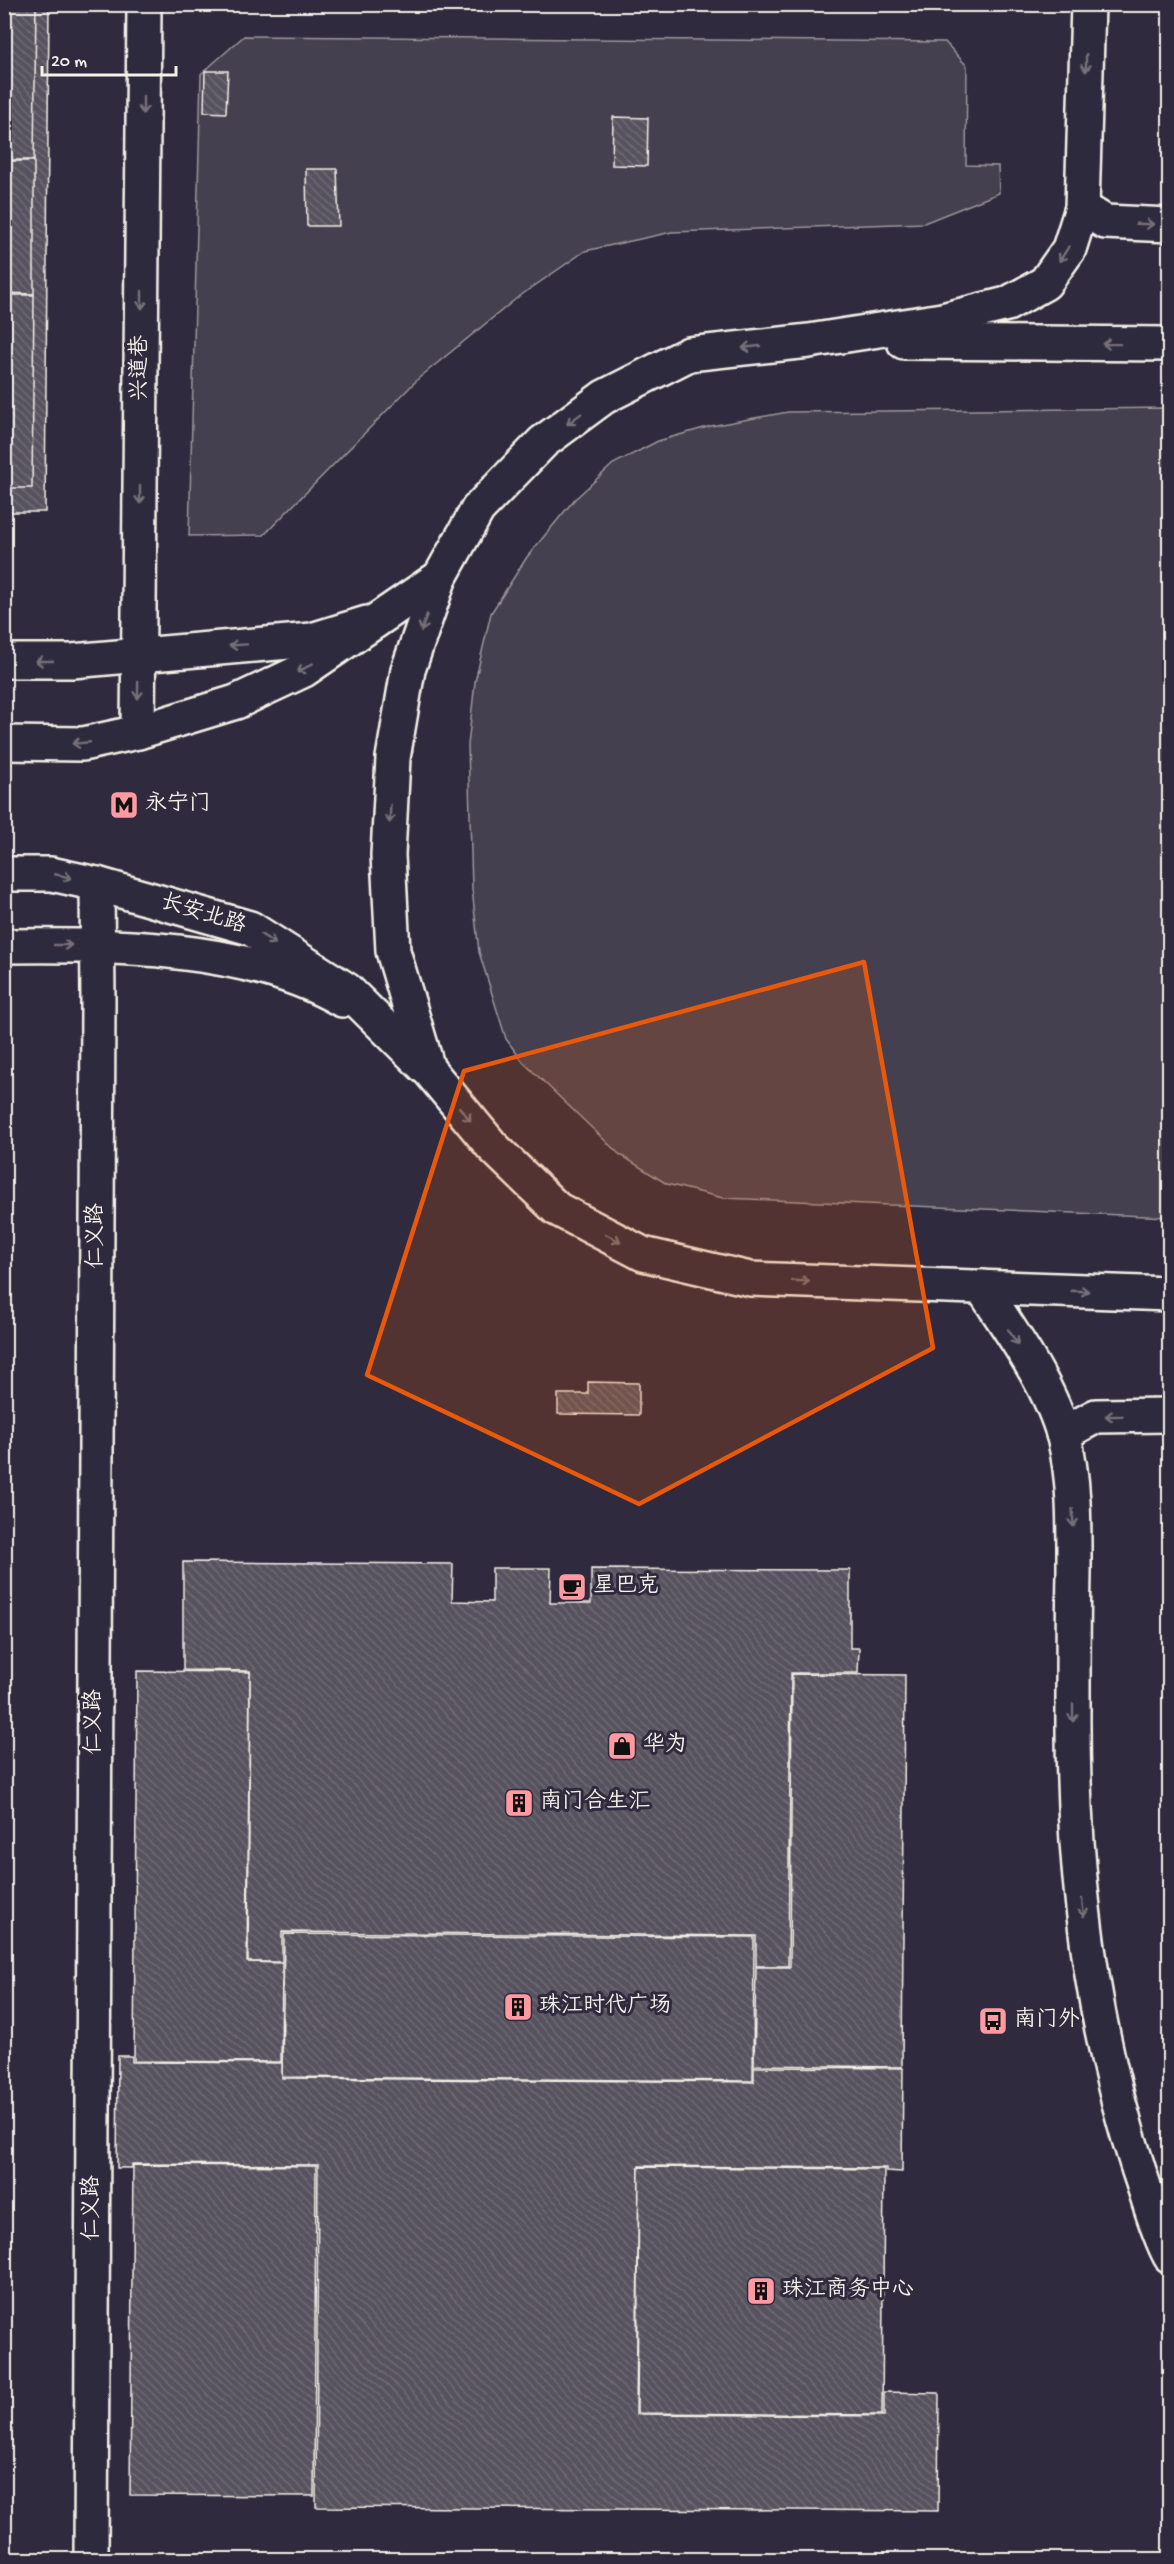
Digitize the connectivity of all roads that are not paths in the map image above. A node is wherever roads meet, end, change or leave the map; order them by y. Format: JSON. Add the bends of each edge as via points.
{"nodes":[{"id":1,"x":144,"y":4,"type":"edge"},
{"id":2,"x":1088,"y":4,"type":"edge"},
{"id":3,"x":1082,"y":208,"type":"junction"},
{"id":4,"x":1170,"y":225,"type":"edge"},
{"id":5,"x":809,"y":341,"type":"junction"},
{"id":6,"x":1170,"y":344,"type":"edge"},
{"id":7,"x":440,"y":577,"type":"junction"},
{"id":8,"x":377,"y":620,"type":"junction"},
{"id":9,"x":139,"y":654,"type":"junction"},
{"id":10,"x":4,"y":661,"type":"edge"},
{"id":11,"x":138,"y":732,"type":"junction"},
{"id":12,"x":4,"y":743,"type":"edge"},
{"id":13,"x":4,"y":874,"type":"edge"},
{"id":14,"x":97,"y":884,"type":"junction"},
{"id":15,"x":98,"y":945,"type":"junction"},
{"id":16,"x":4,"y":946,"type":"edge"},
{"id":17,"x":379,"y":1021,"type":"junction"},
{"id":18,"x":428,"y":1069,"type":"junction"},
{"id":19,"x":982,"y":1287,"type":"junction"},
{"id":20,"x":1170,"y":1294,"type":"edge"},
{"id":21,"x":1170,"y":1415,"type":"edge"},
{"id":22,"x":1063,"y":1434,"type":"junction"},
{"id":23,"x":1170,"y":2256,"type":"edge"},
{"id":24,"x":91,"y":2559,"type":"edge"}],
"edges":[{"from":1,"to":9,"type":"main road","name":"兴道巷","one_way":true},
{"from":2,"to":3,"type":"main road","one_way":true},
{"from":3,"to":4,"type":"main road","one_way":true,"via":[[1105,222]]},
{"from":3,"to":5,"type":"main road","one_way":true,"via":[[1069,249],[1045,282],[1007,304],[942,320]]},
{"from":6,"to":5,"type":"main road","one_way":true},
{"from":5,"to":7,"type":"main road","one_way":true,"via":[[689,354],[604,397],[543,442],[478,509]]},
{"from":7,"to":8,"type":"main road"},
{"from":7,"to":18,"type":"main road","one_way":true,"via":[[408,670],[393,758],[388,855],[393,951]]},
{"from":8,"to":9,"type":"main road","one_way":true,"via":[[312,640]]},
{"from":8,"to":11,"type":"main road","one_way":true,"via":[[304,670],[236,702]]},
{"from":9,"to":10,"type":"main road","one_way":true,"via":[[72,661]]},
{"from":9,"to":11,"type":"main road","name":"兴道巷","one_way":true},
{"from":11,"to":12,"type":"main road","one_way":true,"via":[[83,744]]},
{"from":13,"to":14,"type":"main road","name":"长安北路","one_way":true,"via":[[51,874]]},
{"from":14,"to":15,"type":"main road","name":"仁义路"},
{"from":14,"to":17,"type":"main road","name":"长安北路","one_way":true,"via":[[250,928],[347,990]]},
{"from":16,"to":15,"type":"main road","one_way":true},
{"from":15,"to":17,"type":"main road","via":[[228,959],[317,985]]},
{"from":15,"to":24,"type":"main road","name":"仁义路"},
{"from":17,"to":18,"type":"main road","name":"长安北路"},
{"from":18,"to":19,"type":"main road","name":"长安北路","one_way":true,"via":[[492,1146],[557,1209],[643,1254],[750,1279]]},
{"from":19,"to":20,"type":"main road","name":"长安北路","one_way":true},
{"from":19,"to":22,"type":"main road","one_way":true,"via":[[1034,1371]]},
{"from":21,"to":22,"type":"main road","one_way":true,"via":[[1096,1416]]},
{"from":22,"to":23,"type":"main road","one_way":true,"via":[[1070,1466],[1074,1525],[1072,1788],[1083,1912],[1100,2026],[1126,2131]]}]}
